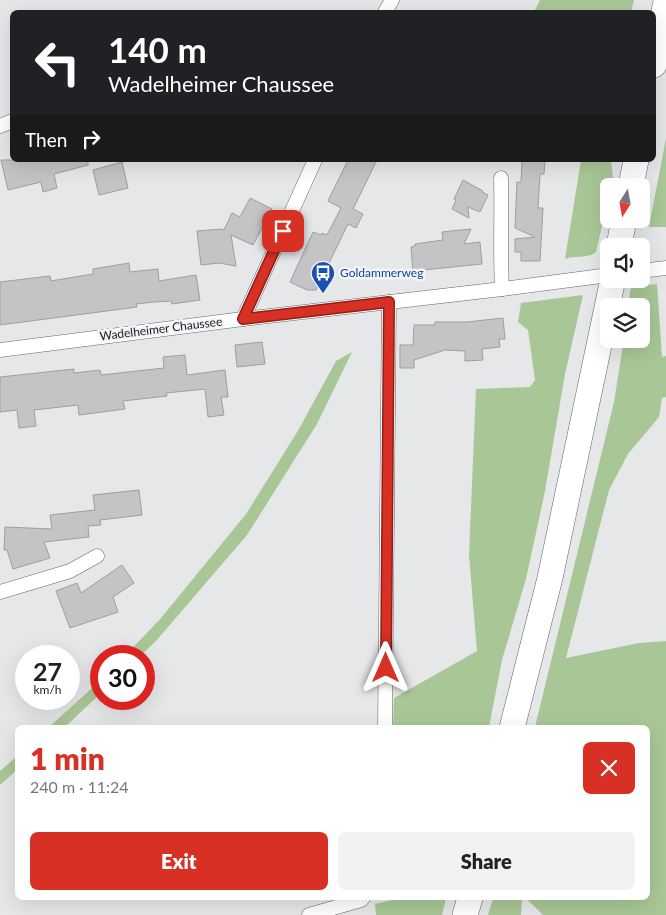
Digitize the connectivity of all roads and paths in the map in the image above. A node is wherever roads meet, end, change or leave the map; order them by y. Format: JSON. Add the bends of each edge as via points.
{"nodes":[{"id":1,"x":666,"y":1,"type":"edge"},
{"id":2,"x":656,"y":54,"type":"edge"},
{"id":3,"x":314,"y":162,"type":"edge"},
{"id":4,"x":636,"y":162,"type":"edge"},
{"id":5,"x":501,"y":178,"type":"dead end"},
{"id":6,"x":633,"y":178,"type":"edge"},
{"id":7,"x":600,"y":276,"type":"edge"},
{"id":8,"x":611,"y":288,"type":"edge"},
{"id":9,"x":502,"y":289,"type":"junction"},
{"id":10,"x":389,"y":302,"type":"junction"},
{"id":11,"x":243,"y":319,"type":"junction"},
{"id":12,"x":0,"y":350,"type":"edge"},
{"id":13,"x":97,"y":556,"type":"dead end"},
{"id":14,"x":0,"y":592,"type":"edge"},
{"id":15,"x":385,"y":725,"type":"edge"},
{"id":16,"x":513,"y":725,"type":"edge"},
{"id":17,"x":361,"y":900,"type":"edge"},
{"id":18,"x":469,"y":900,"type":"edge"},
{"id":19,"x":309,"y":915,"type":"edge"},
{"id":20,"x":465,"y":915,"type":"edge"}],
"edges":[{"from":1,"to":2,"type":"highway"},
{"from":3,"to":11,"type":"street"},
{"from":4,"to":6,"type":"highway"},
{"from":5,"to":9,"type":"street","via":[[499,250]]},
{"from":7,"to":9,"type":"street","name":"Wadelheimer Chaussee"},
{"from":8,"to":16,"type":"highway","via":[[550,578]]},
{"from":9,"to":10,"type":"street","name":"Wadelheimer Chaussee"},
{"from":10,"to":11,"type":"street","name":"Wadelheimer Chaussee"},
{"from":10,"to":15,"type":"street"},
{"from":11,"to":12,"type":"street","name":"Wadelheimer Chaussee"},
{"from":13,"to":14,"type":"street","via":[[70,571]]},
{"from":17,"to":19,"type":"street"},
{"from":18,"to":20,"type":"highway"}]}
